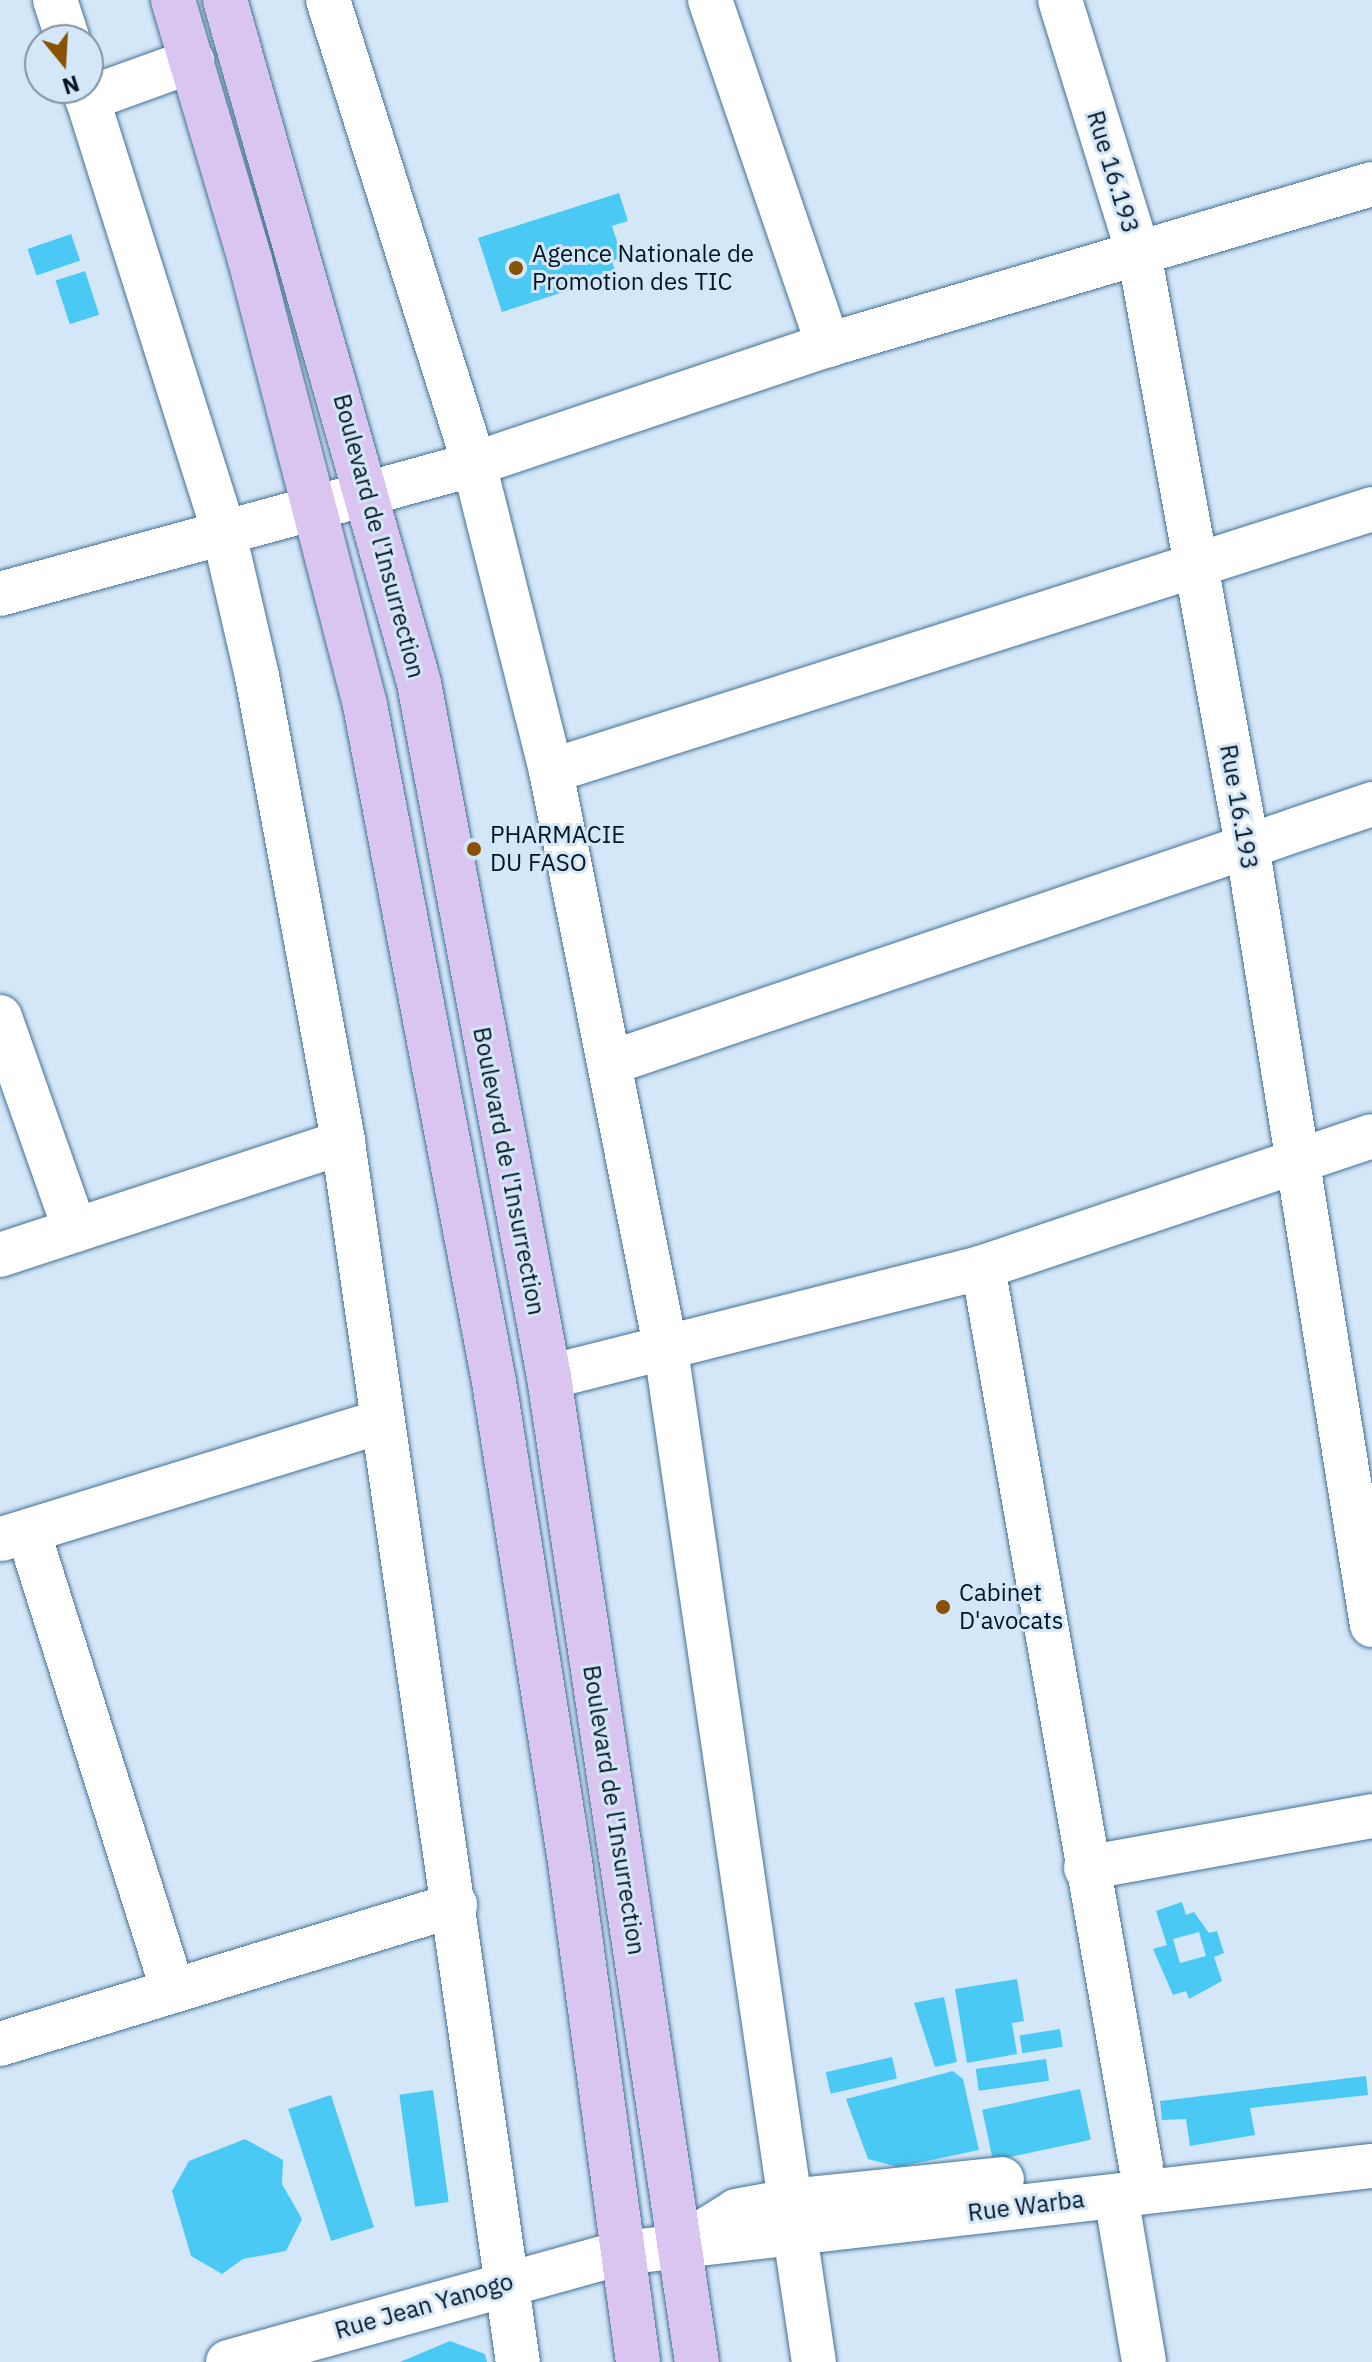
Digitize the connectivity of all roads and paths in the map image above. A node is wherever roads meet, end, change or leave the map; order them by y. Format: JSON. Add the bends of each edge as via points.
{"nodes":[{"id":1,"x":55,"y":0,"type":"edge"},
{"id":2,"x":173,"y":0,"type":"edge"},
{"id":3,"x":225,"y":0,"type":"edge"},
{"id":4,"x":328,"y":0,"type":"edge"},
{"id":5,"x":710,"y":0,"type":"edge"},
{"id":6,"x":1060,"y":0,"type":"edge"},
{"id":7,"x":63,"y":24,"type":"edge"},
{"id":8,"x":192,"y":61,"type":"junction"},
{"id":9,"x":104,"y":88,"type":"edge"},
{"id":10,"x":89,"y":104,"type":"edge"},
{"id":11,"x":1372,"y":184,"type":"edge"},
{"id":12,"x":1140,"y":258,"type":"junction"},
{"id":13,"x":828,"y":345,"type":"junction"},
{"id":14,"x":474,"y":464,"type":"junction"},
{"id":15,"x":368,"y":493,"type":"junction"},
{"id":16,"x":315,"y":508,"type":"junction"},
{"id":17,"x":1372,"y":509,"type":"edge"},
{"id":18,"x":223,"y":529,"type":"junction"},
{"id":19,"x":1196,"y":565,"type":"junction"},
{"id":20,"x":0,"y":594,"type":"edge"},
{"id":21,"x":551,"y":771,"type":"junction"},
{"id":22,"x":1372,"y":804,"type":"edge"},
{"id":23,"x":1247,"y":845,"type":"junction"},
{"id":24,"x":0,"y":1017,"type":"edge"},
{"id":25,"x":610,"y":1063,"type":"junction"},
{"id":26,"x":1372,"y":1136,"type":"edge"},
{"id":27,"x":343,"y":1142,"type":"junction"},
{"id":28,"x":1296,"y":1163,"type":"junction"},
{"id":29,"x":75,"y":1230,"type":"junction"},
{"id":30,"x":0,"y":1255,"type":"edge"},
{"id":31,"x":983,"y":1267,"type":"junction"},
{"id":32,"x":666,"y":1350,"type":"junction"},
{"id":33,"x":549,"y":1377,"type":"junction"},
{"id":34,"x":381,"y":1422,"type":"junction"},
{"id":35,"x":14,"y":1536,"type":"edge"},
{"id":36,"x":1372,"y":1625,"type":"edge"},
{"id":37,"x":1372,"y":1816,"type":"edge"},
{"id":38,"x":1086,"y":1868,"type":"junction"},
{"id":39,"x":455,"y":1905,"type":"junction"},
{"id":40,"x":172,"y":1989,"type":"junction"},
{"id":41,"x":0,"y":2044,"type":"edge"},
{"id":42,"x":1372,"y":2140,"type":"edge"},
{"id":43,"x":1372,"y":2166,"type":"edge"},
{"id":44,"x":1128,"y":2181,"type":"junction"},
{"id":45,"x":792,"y":2217,"type":"junction"},
{"id":46,"x":680,"y":2246,"type":"junction"},
{"id":47,"x":622,"y":2253,"type":"junction"},
{"id":48,"x":508,"y":2282,"type":"junction"},
{"id":49,"x":228,"y":2362,"type":"edge"},
{"id":50,"x":518,"y":2362,"type":"edge"},
{"id":51,"x":638,"y":2362,"type":"edge"},
{"id":52,"x":697,"y":2362,"type":"edge"},
{"id":53,"x":814,"y":2362,"type":"edge"},
{"id":54,"x":1144,"y":2362,"type":"edge"}],
"edges":[{"from":1,"to":7,"type":"street"},
{"from":2,"to":8,"type":"main road"},
{"from":3,"to":15,"type":"main road","name":"Boulevard de l'Insurrection"},
{"from":4,"to":14,"type":"street"},
{"from":5,"to":13,"type":"street"},
{"from":6,"to":12,"type":"street","name":"Rue 16.193"},
{"from":8,"to":9,"type":"street"},
{"from":8,"to":16,"type":"main road"},
{"from":10,"to":18,"type":"street"},
{"from":11,"to":12,"type":"street"},
{"from":12,"to":13,"type":"street"},
{"from":12,"to":19,"type":"street","name":"Rue 16.193"},
{"from":13,"to":14,"type":"street"},
{"from":14,"to":15,"type":"street"},
{"from":14,"to":21,"type":"street"},
{"from":15,"to":16,"type":"street"},
{"from":15,"to":33,"type":"main road","name":"Boulevard de l'Insurrection","via":[[419,683]]},
{"from":16,"to":18,"type":"street"},
{"from":16,"to":47,"type":"main road","via":[[365,705],[494,1382],[570,1862]]},
{"from":17,"to":19,"type":"street"},
{"from":18,"to":20,"type":"street"},
{"from":18,"to":27,"type":"street"},
{"from":19,"to":21,"type":"street"},
{"from":19,"to":23,"type":"street","name":"Rue 16.193"},
{"from":21,"to":25,"type":"street"},
{"from":22,"to":23,"type":"street"},
{"from":23,"to":25,"type":"street"},
{"from":23,"to":28,"type":"street","name":"Rue 16.193"},
{"from":24,"to":29,"type":"street"},
{"from":25,"to":32,"type":"street"},
{"from":26,"to":28,"type":"street"},
{"from":27,"to":29,"type":"street"},
{"from":27,"to":34,"type":"street"},
{"from":28,"to":31,"type":"street"},
{"from":28,"to":36,"type":"street","name":"Rue 16.193"},
{"from":29,"to":30,"type":"street"},
{"from":31,"to":32,"type":"street"},
{"from":31,"to":38,"type":"street"},
{"from":32,"to":33,"type":"street"},
{"from":32,"to":45,"type":"street"},
{"from":33,"to":46,"type":"main road","name":"Boulevard de l'Insurrection"},
{"from":34,"to":35,"type":"street"},
{"from":34,"to":39,"type":"street"},
{"from":35,"to":40,"type":"street"},
{"from":37,"to":38,"type":"street"},
{"from":38,"to":44,"type":"street"},
{"from":39,"to":40,"type":"street"},
{"from":39,"to":48,"type":"street"},
{"from":40,"to":41,"type":"street"},
{"from":42,"to":44,"type":"street"},
{"from":43,"to":44,"type":"street","name":"Rue Warba"},
{"from":44,"to":45,"type":"street","name":"Rue Warba"},
{"from":44,"to":54,"type":"street"},
{"from":45,"to":46,"type":"street","name":"Rue Warba"},
{"from":45,"to":53,"type":"street"},
{"from":46,"to":47,"type":"street","name":"Rue Jean Yanogo"},
{"from":46,"to":52,"type":"main road","name":"Boulevard de l'Insurrection"},
{"from":47,"to":48,"type":"street","name":"Rue Jean Yanogo"},
{"from":47,"to":51,"type":"main road"},
{"from":48,"to":49,"type":"street","name":"Rue Jean Yanogo"},
{"from":48,"to":50,"type":"street"}]}
